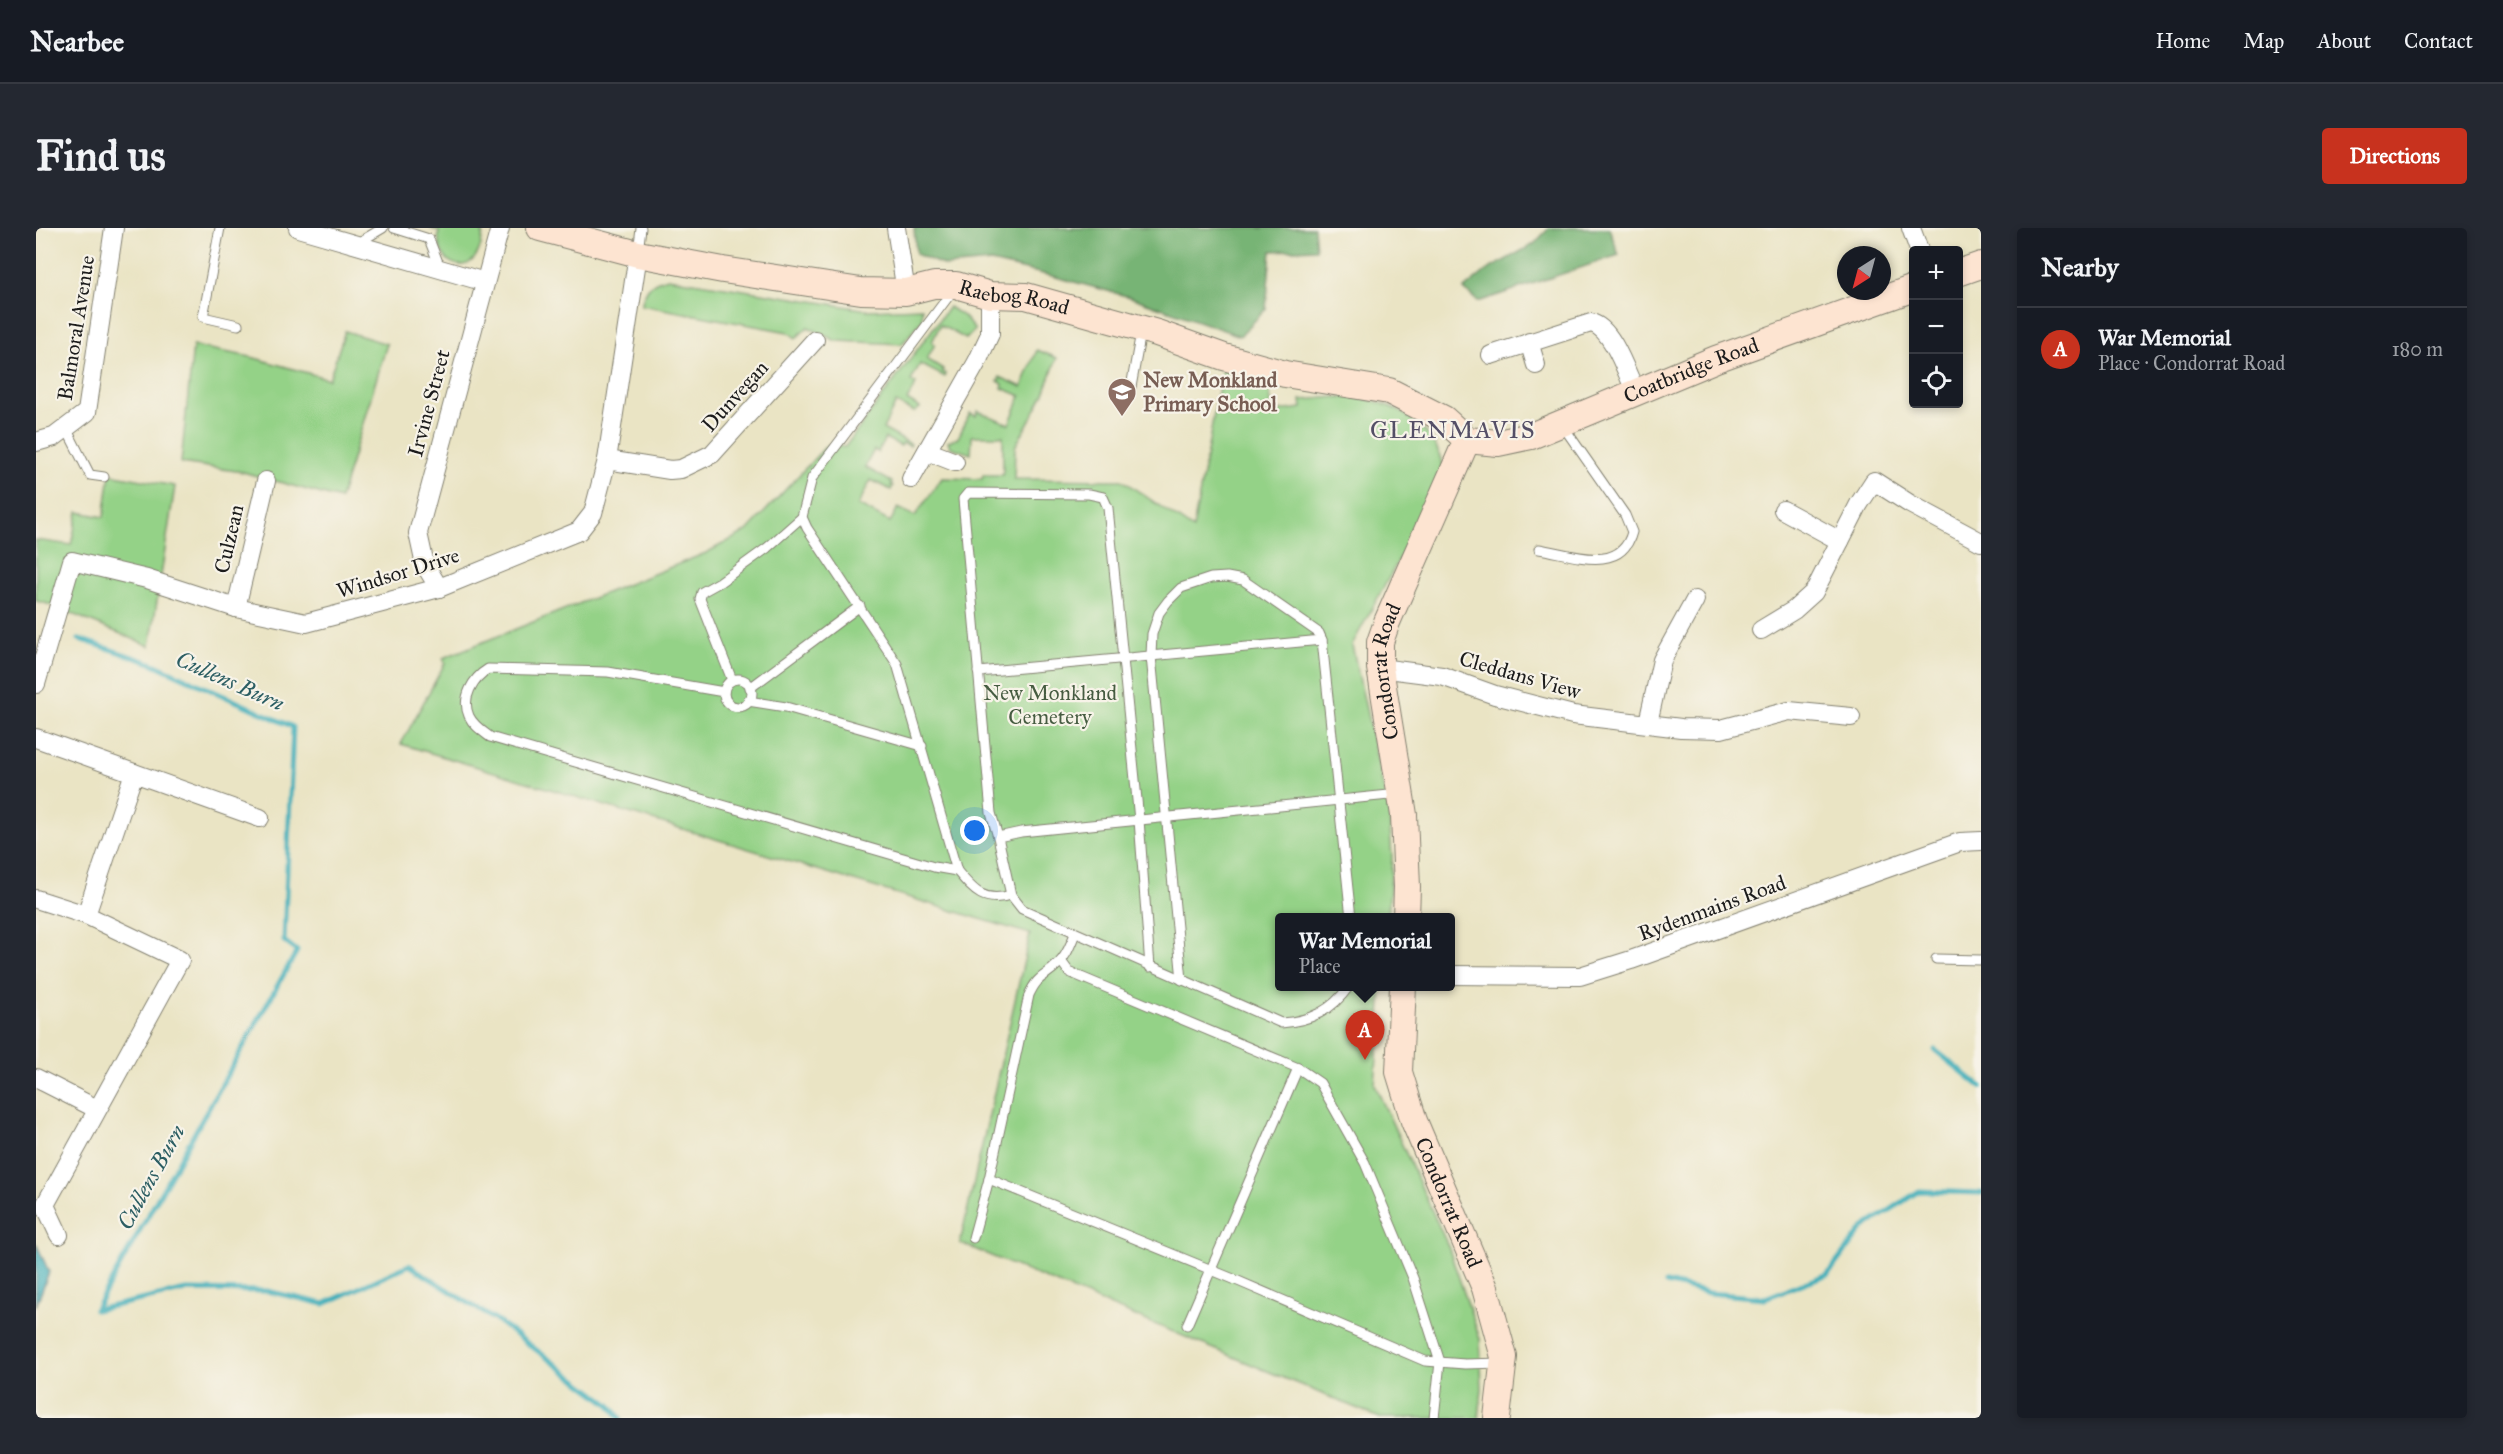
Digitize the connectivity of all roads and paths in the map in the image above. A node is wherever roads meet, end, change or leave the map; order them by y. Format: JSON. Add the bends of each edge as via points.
{"nodes":[{"id":1,"x":114,"y":228,"type":"edge"},
{"id":2,"x":220,"y":228,"type":"edge"},
{"id":3,"x":298,"y":228,"type":"edge"},
{"id":4,"x":383,"y":228,"type":"edge"},
{"id":5,"x":394,"y":228,"type":"edge"},
{"id":6,"x":500,"y":228,"type":"edge"},
{"id":7,"x":540,"y":228,"type":"edge"},
{"id":8,"x":641,"y":228,"type":"edge"},
{"id":9,"x":896,"y":228,"type":"edge"},
{"id":10,"x":1911,"y":228,"type":"edge"},
{"id":11,"x":355,"y":244,"type":"junction"},
{"id":12,"x":1918,"y":246,"type":"edge"},
{"id":13,"x":638,"y":254,"type":"junction"},
{"id":14,"x":1981,"y":265,"type":"edge"},
{"id":15,"x":441,"y":270,"type":"junction"},
{"id":16,"x":1963,"y":272,"type":"edge"},
{"id":17,"x":485,"y":282,"type":"junction"},
{"id":18,"x":956,"y":285,"type":"junction"},
{"id":19,"x":1909,"y":290,"type":"edge"},
{"id":20,"x":906,"y":292,"type":"junction"},
{"id":21,"x":990,"y":295,"type":"junction"},
{"id":22,"x":238,"y":325,"type":"dead end"},
{"id":23,"x":1142,"y":329,"type":"junction"},
{"id":24,"x":815,"y":340,"type":"dead end"},
{"id":25,"x":1529,"y":342,"type":"junction"},
{"id":26,"x":1491,"y":355,"type":"dead end"},
{"id":27,"x":1536,"y":364,"type":"dead end"},
{"id":28,"x":1131,"y":387,"type":"dead end"},
{"id":29,"x":1636,"y":393,"type":"junction"},
{"id":30,"x":1561,"y":424,"type":"junction"},
{"id":31,"x":66,"y":428,"type":"junction"},
{"id":32,"x":1467,"y":440,"type":"junction"},
{"id":33,"x":36,"y":442,"type":"edge"},
{"id":34,"x":927,"y":452,"type":"junction"},
{"id":35,"x":607,"y":460,"type":"junction"},
{"id":36,"x":955,"y":462,"type":"dead end"},
{"id":37,"x":104,"y":477,"type":"dead end"},
{"id":38,"x":911,"y":479,"type":"dead end"},
{"id":39,"x":266,"y":481,"type":"dead end"},
{"id":40,"x":1783,"y":510,"type":"dead end"},
{"id":41,"x":802,"y":517,"type":"junction"},
{"id":42,"x":1840,"y":541,"type":"junction"},
{"id":43,"x":1981,"y":542,"type":"edge"},
{"id":44,"x":1539,"y":549,"type":"dead end"},
{"id":45,"x":440,"y":588,"type":"junction"},
{"id":46,"x":1695,"y":600,"type":"dead end"},
{"id":47,"x":860,"y":606,"type":"junction"},
{"id":48,"x":236,"y":608,"type":"junction"},
{"id":49,"x":1761,"y":630,"type":"dead end"},
{"id":50,"x":1322,"y":640,"type":"junction"},
{"id":51,"x":1151,"y":656,"type":"junction"},
{"id":52,"x":1123,"y":658,"type":"junction"},
{"id":53,"x":1380,"y":668,"type":"junction"},
{"id":54,"x":978,"y":672,"type":"junction"},
{"id":55,"x":732,"y":680,"type":"junction"},
{"id":56,"x":36,"y":684,"type":"edge"},
{"id":57,"x":750,"y":688,"type":"junction"},
{"id":58,"x":724,"y":692,"type":"junction"},
{"id":59,"x":748,"y":701,"type":"junction"},
{"id":60,"x":1851,"y":717,"type":"dead end"},
{"id":61,"x":1648,"y":723,"type":"junction"},
{"id":62,"x":36,"y":738,"type":"edge"},
{"id":63,"x":922,"y":746,"type":"junction"},
{"id":64,"x":134,"y":773,"type":"junction"},
{"id":65,"x":1401,"y":793,"type":"junction"},
{"id":66,"x":1340,"y":800,"type":"junction"},
{"id":67,"x":1168,"y":817,"type":"junction"},
{"id":68,"x":260,"y":818,"type":"dead end"},
{"id":69,"x":1139,"y":820,"type":"junction"},
{"id":70,"x":998,"y":837,"type":"junction"},
{"id":71,"x":1981,"y":840,"type":"edge"},
{"id":72,"x":957,"y":871,"type":"junction"},
{"id":73,"x":1011,"y":895,"type":"junction"},
{"id":74,"x":36,"y":898,"type":"edge"},
{"id":75,"x":1351,"y":913,"type":"edge"},
{"id":76,"x":1406,"y":913,"type":"edge"},
{"id":77,"x":86,"y":915,"type":"junction"},
{"id":78,"x":1075,"y":934,"type":"junction"},
{"id":79,"x":1936,"y":959,"type":"dead end"},
{"id":80,"x":1981,"y":960,"type":"edge"},
{"id":81,"x":1061,"y":961,"type":"junction"},
{"id":82,"x":1150,"y":967,"type":"junction"},
{"id":83,"x":1455,"y":975,"type":"edge"},
{"id":84,"x":1182,"y":980,"type":"junction"},
{"id":85,"x":1346,"y":991,"type":"edge"},
{"id":86,"x":1403,"y":991,"type":"edge"},
{"id":87,"x":1298,"y":1068,"type":"junction"},
{"id":88,"x":36,"y":1078,"type":"edge"},
{"id":89,"x":97,"y":1109,"type":"junction"},
{"id":90,"x":989,"y":1179,"type":"junction"},
{"id":91,"x":41,"y":1206,"type":"edge"},
{"id":92,"x":59,"y":1235,"type":"dead end"},
{"id":93,"x":973,"y":1238,"type":"dead end"},
{"id":94,"x":1211,"y":1269,"type":"junction"},
{"id":95,"x":1187,"y":1325,"type":"dead end"},
{"id":96,"x":1440,"y":1362,"type":"junction"},
{"id":97,"x":1504,"y":1362,"type":"junction"},
{"id":98,"x":1434,"y":1418,"type":"edge"},
{"id":99,"x":1497,"y":1418,"type":"edge"}],
"edges":[{"from":1,"to":31,"type":"street","name":"Balmoral Avenue","via":[[87,412]]},
{"from":2,"to":22,"type":"lane","via":[[203,317]]},
{"from":3,"to":11,"type":"street"},
{"from":4,"to":11,"type":"lane"},
{"from":5,"to":15,"type":"lane","via":[[429,239]]},
{"from":6,"to":17,"type":"street","name":"Irvine Street"},
{"from":7,"to":13,"type":"main road","name":"Raebog Road"},
{"from":8,"to":13,"type":"lane"},
{"from":9,"to":20,"type":"street"},
{"from":10,"to":12,"type":"street"},
{"from":11,"to":15,"type":"street"},
{"from":13,"to":20,"type":"main road","name":"Raebog Road","via":[[861,291]]},
{"from":13,"to":35,"type":"street","name":"Windsor Drive"},
{"from":14,"to":16,"type":"main road"},
{"from":15,"to":17,"type":"street"},
{"from":17,"to":45,"type":"street","name":"Irvine Street","via":[[418,533],[425,565]]},
{"from":18,"to":20,"type":"main road","name":"Raebog Road","via":[[934,285]]},
{"from":18,"to":21,"type":"main road","name":"Raebog Road"},
{"from":18,"to":41,"type":"lane","via":[[812,478]]},
{"from":19,"to":29,"type":"main road","name":"Coatbridge Road","via":[[1716,359]]},
{"from":21,"to":23,"type":"main road","name":"Raebog Road","via":[[1026,296]]},
{"from":21,"to":34,"type":"street","via":[[990,334]]},
{"from":23,"to":28,"type":"lane"},
{"from":23,"to":32,"type":"main road","name":"Raebog Road","via":[[1285,374],[1389,391],[1444,418]]},
{"from":24,"to":35,"type":"street","name":"Dunvegan","via":[[712,454],[670,470]]},
{"from":25,"to":26,"type":"street"},
{"from":25,"to":27,"type":"street"},
{"from":25,"to":29,"type":"street","via":[[1596,324],[1608,334]]},
{"from":29,"to":30,"type":"main road","name":"Coatbridge Road"},
{"from":30,"to":32,"type":"main road","name":"Coatbridge Road","via":[[1498,443]]},
{"from":30,"to":44,"type":"lane","via":[[1625,515],[1632,532],[1624,550],[1603,559]]},
{"from":31,"to":33,"type":"street","name":"Balmoral Avenue","via":[[54,437]]},
{"from":31,"to":37,"type":"lane","via":[[90,474]]},
{"from":32,"to":53,"type":"main road","name":"Condorrat Road","via":[[1387,622],[1380,642]]},
{"from":34,"to":36,"type":"street"},
{"from":34,"to":38,"type":"street"},
{"from":35,"to":45,"type":"street","name":"Windsor Drive","via":[[594,513],[579,531]]},
{"from":39,"to":48,"type":"street","name":"Culzean"},
{"from":40,"to":42,"type":"street"},
{"from":41,"to":47,"type":"lane"},
{"from":41,"to":55,"type":"lane","via":[[767,548],[702,592],[700,599]]},
{"from":42,"to":43,"type":"street","via":[[1874,481]]},
{"from":42,"to":49,"type":"street","via":[[1814,592]]},
{"from":45,"to":48,"type":"street","name":"Windsor Drive","via":[[306,623]]},
{"from":46,"to":61,"type":"street","via":[[1662,660]]},
{"from":47,"to":57,"type":"lane"},
{"from":47,"to":63,"type":"lane","via":[[897,664]]},
{"from":48,"to":56,"type":"street","name":"Windsor Drive","via":[[147,579],[72,561]]},
{"from":50,"to":51,"type":"lane"},
{"from":50,"to":51,"type":"lane","via":[[1319,633],[1243,580],[1211,578],[1180,588],[1168,601],[1152,634]]},
{"from":50,"to":66,"type":"lane"},
{"from":51,"to":52,"type":"lane"},
{"from":51,"to":67,"type":"lane"},
{"from":52,"to":54,"type":"lane"},
{"from":52,"to":54,"type":"lane","via":[[1104,497],[968,493],[963,499],[963,516]]},
{"from":52,"to":69,"type":"lane"},
{"from":53,"to":61,"type":"street","name":"Cleddans View","via":[[1442,676],[1495,695],[1573,715]]},
{"from":53,"to":65,"type":"main road","name":"Condorrat Road"},
{"from":54,"to":70,"type":"lane","via":[[991,813]]},
{"from":55,"to":57,"type":"lane","via":[[744,681]]},
{"from":55,"to":58,"type":"lane"},
{"from":57,"to":59,"type":"lane"},
{"from":58,"to":59,"type":"lane","via":[[732,705],[741,706]]},
{"from":58,"to":72,"type":"lane","via":[[608,672],[488,669],[472,683],[466,704],[469,716],[490,737]]},
{"from":59,"to":63,"type":"lane","via":[[786,707]]},
{"from":60,"to":61,"type":"street","name":"Cleddans View","via":[[1789,711],[1722,729]]},
{"from":62,"to":64,"type":"street"},
{"from":63,"to":72,"type":"lane"},
{"from":64,"to":68,"type":"street"},
{"from":64,"to":77,"type":"street"},
{"from":65,"to":66,"type":"lane"},
{"from":65,"to":76,"type":"main road","name":"Condorrat Road"},
{"from":66,"to":67,"type":"lane"},
{"from":66,"to":75,"type":"lane"},
{"from":67,"to":69,"type":"lane"},
{"from":67,"to":84,"type":"lane"},
{"from":69,"to":70,"type":"lane"},
{"from":69,"to":82,"type":"lane"},
{"from":70,"to":73,"type":"lane"},
{"from":71,"to":83,"type":"street","name":"Rydenmains Road","via":[[1960,842],[1580,976]]},
{"from":72,"to":73,"type":"lane","via":[[969,885],[994,900]]},
{"from":73,"to":78,"type":"lane","via":[[1022,909]]},
{"from":74,"to":77,"type":"street"},
{"from":77,"to":89,"type":"street","via":[[180,960]]},
{"from":78,"to":81,"type":"lane"},
{"from":78,"to":82,"type":"lane"},
{"from":79,"to":80,"type":"lane"},
{"from":81,"to":87,"type":"lane","via":[[1069,972]]},
{"from":81,"to":90,"type":"lane","via":[[1036,980],[1029,995]]},
{"from":82,"to":84,"type":"lane"},
{"from":84,"to":85,"type":"lane","via":[[1281,1023],[1303,1020],[1324,1011]]},
{"from":86,"to":97,"type":"main road","name":"Condorrat Road","via":[[1399,1072],[1414,1121],[1485,1288]]},
{"from":87,"to":94,"type":"lane"},
{"from":87,"to":96,"type":"lane","via":[[1320,1083],[1365,1163],[1413,1278]]},
{"from":88,"to":89,"type":"street"},
{"from":89,"to":91,"type":"street"},
{"from":90,"to":93,"type":"lane"},
{"from":90,"to":94,"type":"lane"},
{"from":91,"to":92,"type":"street"},
{"from":94,"to":95,"type":"lane"},
{"from":94,"to":96,"type":"lane","via":[[1425,1361]]},
{"from":96,"to":97,"type":"lane"},
{"from":96,"to":98,"type":"lane"},
{"from":97,"to":99,"type":"main road","name":"Condorrat Road"}]}
